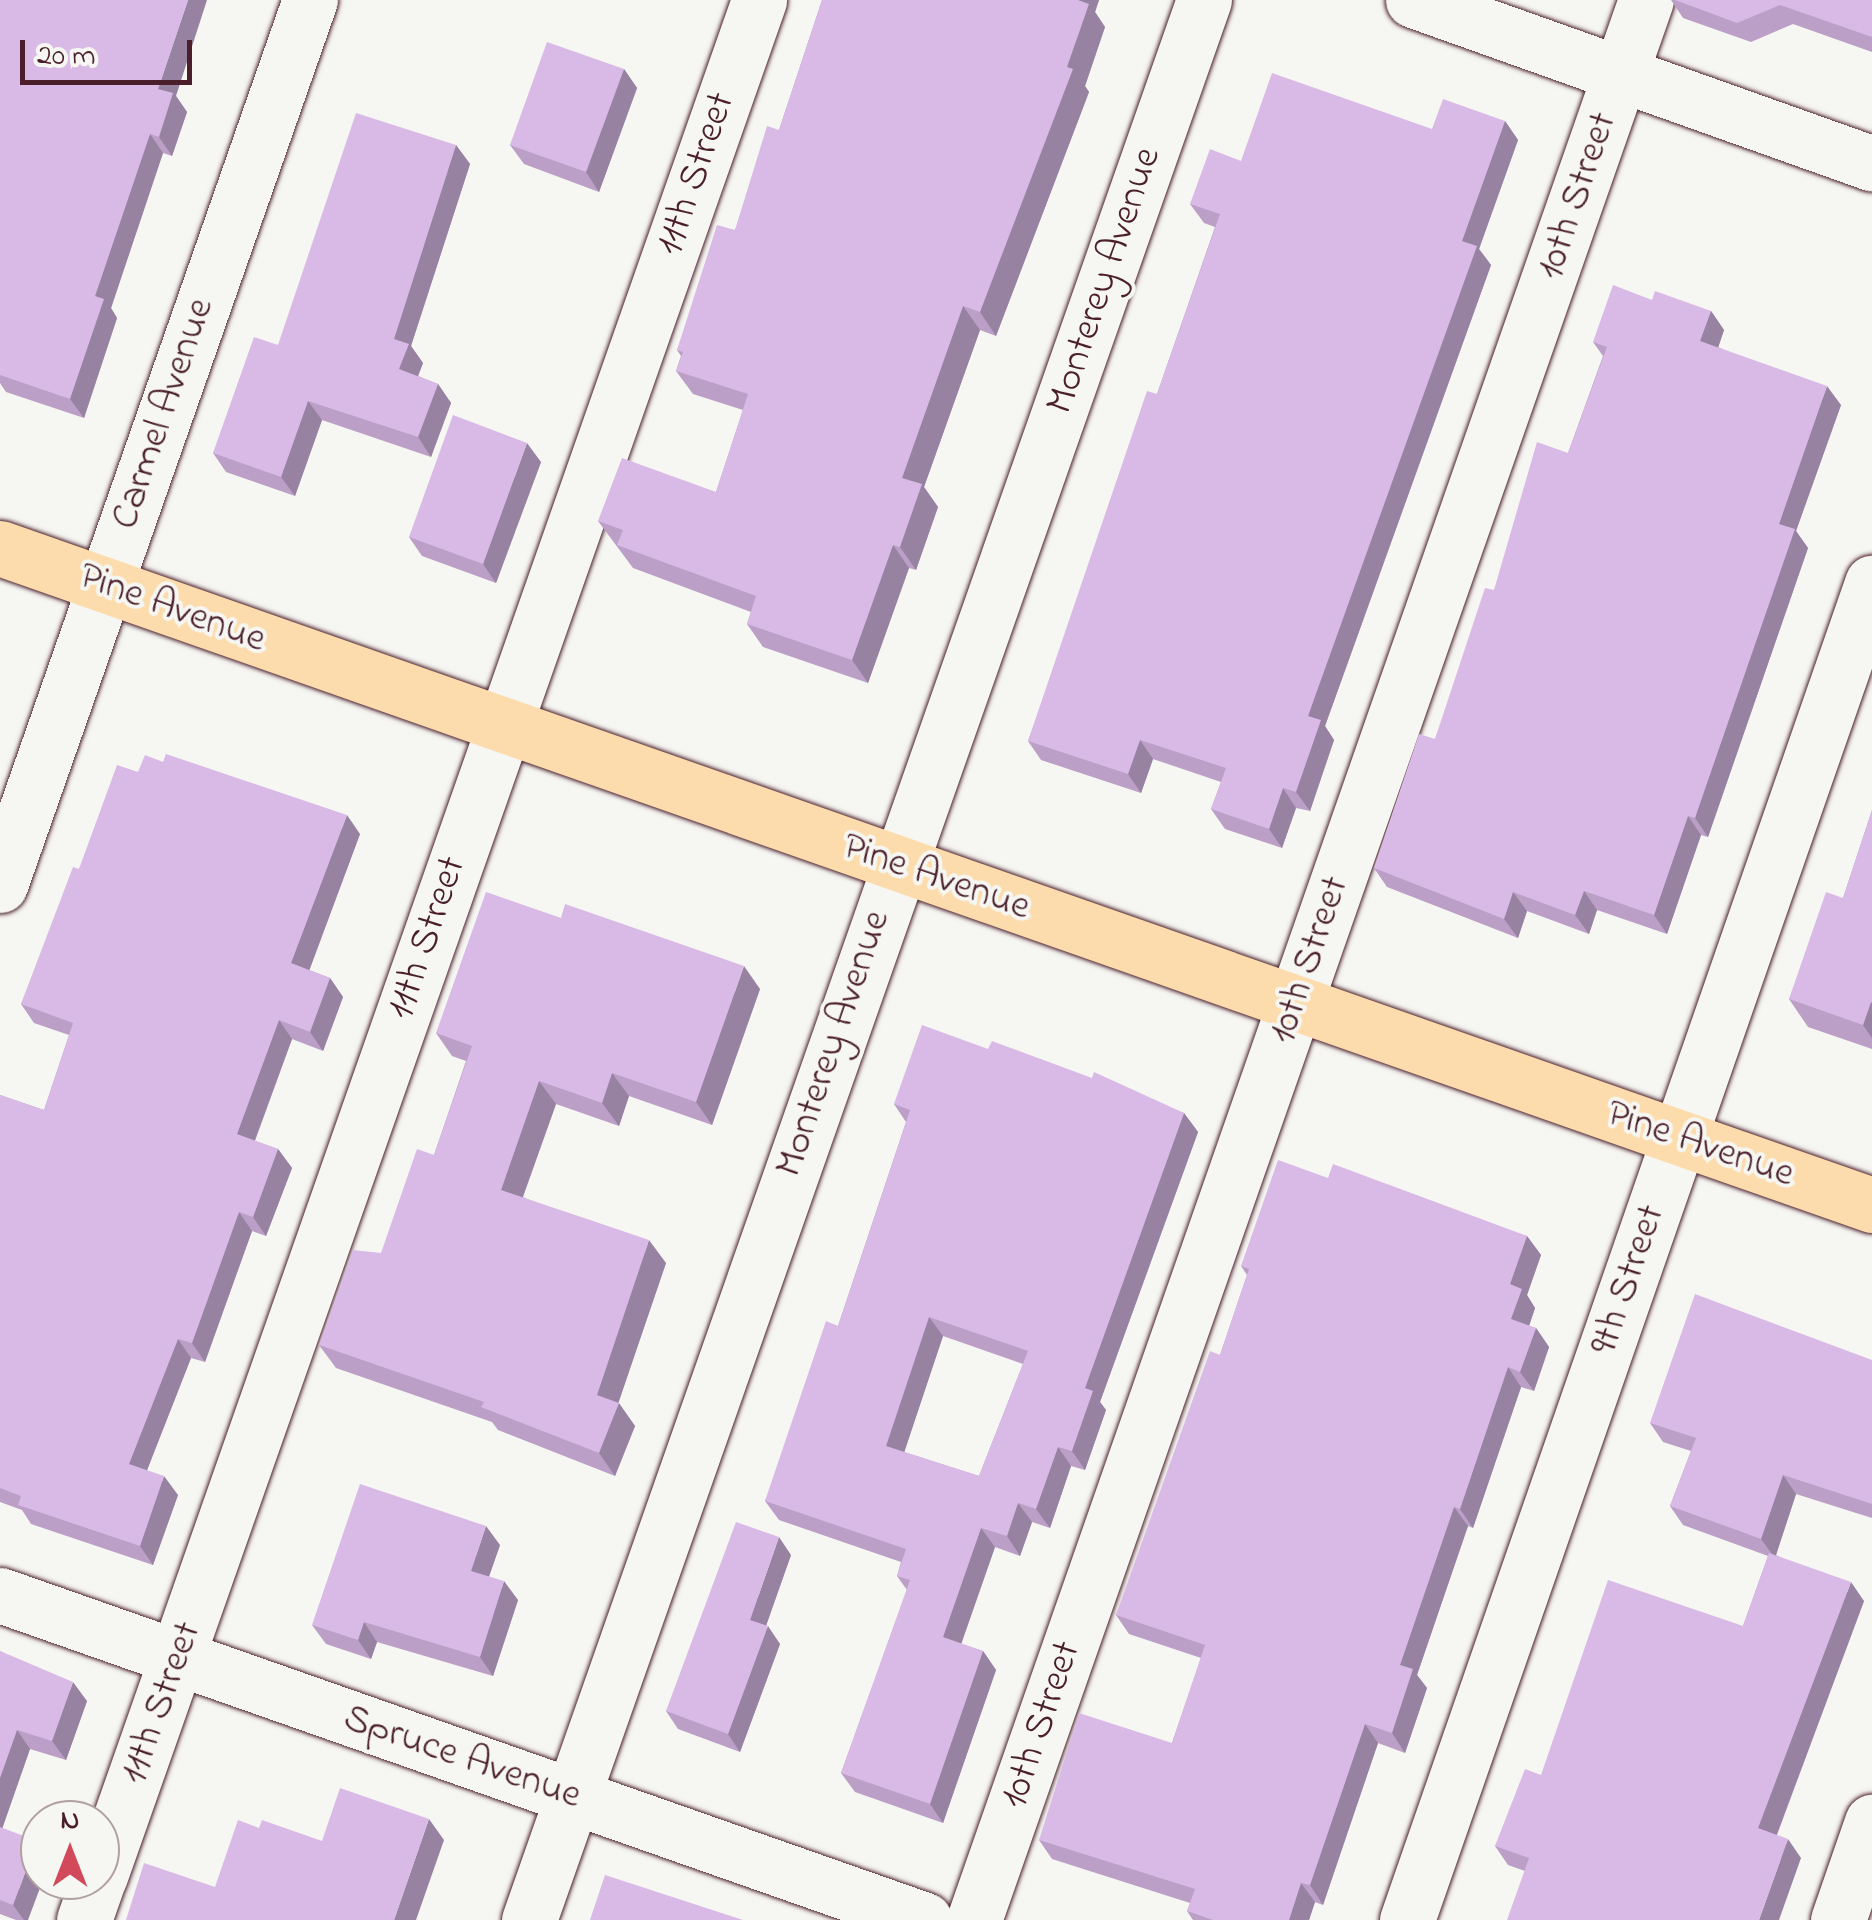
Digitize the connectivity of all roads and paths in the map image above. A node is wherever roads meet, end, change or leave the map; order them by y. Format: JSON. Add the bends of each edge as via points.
{"nodes":[{"id":1,"x":310,"y":0,"type":"edge"},
{"id":2,"x":758,"y":0,"type":"edge"},
{"id":3,"x":1204,"y":0,"type":"edge"},
{"id":4,"x":1413,"y":0,"type":"edge"},
{"id":5,"x":1646,"y":0,"type":"edge"},
{"id":6,"x":1620,"y":73,"type":"junction"},
{"id":7,"x":1872,"y":163,"type":"edge"},
{"id":8,"x":0,"y":548,"type":"edge"},
{"id":9,"x":1872,"y":583,"type":"edge"},
{"id":10,"x":104,"y":585,"type":"junction"},
{"id":11,"x":502,"y":726,"type":"junction"},
{"id":12,"x":897,"y":865,"type":"junction"},
{"id":13,"x":0,"y":885,"type":"edge"},
{"id":14,"x":1296,"y":1001,"type":"junction"},
{"id":15,"x":1679,"y":1138,"type":"junction"},
{"id":16,"x":1872,"y":1205,"type":"edge"},
{"id":17,"x":0,"y":1595,"type":"edge"},
{"id":18,"x":178,"y":1658,"type":"junction"},
{"id":19,"x":572,"y":1796,"type":"junction"},
{"id":20,"x":120,"y":1820,"type":"edge"},
{"id":21,"x":1872,"y":1822,"type":"edge"},
{"id":22,"x":529,"y":1920,"type":"edge"},
{"id":23,"x":925,"y":1920,"type":"edge"},
{"id":24,"x":974,"y":1920,"type":"edge"},
{"id":25,"x":1407,"y":1920,"type":"edge"},
{"id":26,"x":1838,"y":1920,"type":"edge"}],
"edges":[{"from":1,"to":10,"type":"street","name":"Carmel Avenue"},
{"from":2,"to":11,"type":"street","name":"11th Street"},
{"from":3,"to":12,"type":"street","name":"Monterey Avenue"},
{"from":4,"to":6,"type":"street"},
{"from":5,"to":6,"type":"street","name":"10th Street"},
{"from":6,"to":7,"type":"street"},
{"from":6,"to":14,"type":"street","name":"10th Street"},
{"from":8,"to":10,"type":"main road","name":"Pine Avenue"},
{"from":9,"to":15,"type":"street","name":"9th Street"},
{"from":10,"to":11,"type":"main road","name":"Pine Avenue"},
{"from":10,"to":13,"type":"street","name":"Carmel Avenue"},
{"from":11,"to":12,"type":"main road","name":"Pine Avenue"},
{"from":11,"to":18,"type":"street","name":"11th Street"},
{"from":12,"to":14,"type":"main road","name":"Pine Avenue"},
{"from":12,"to":19,"type":"street","name":"Monterey Avenue"},
{"from":14,"to":15,"type":"main road","name":"Pine Avenue"},
{"from":14,"to":24,"type":"street","name":"10th Street"},
{"from":15,"to":16,"type":"main road","name":"Pine Avenue"},
{"from":15,"to":25,"type":"street","name":"9th Street"},
{"from":17,"to":18,"type":"street","name":"Spruce Avenue"},
{"from":18,"to":19,"type":"street","name":"Spruce Avenue"},
{"from":18,"to":20,"type":"street","name":"11th Street"},
{"from":19,"to":22,"type":"street","name":"Monterey Avenue"},
{"from":19,"to":23,"type":"street","name":"Spruce Avenue"},
{"from":21,"to":26,"type":"street"}]}
